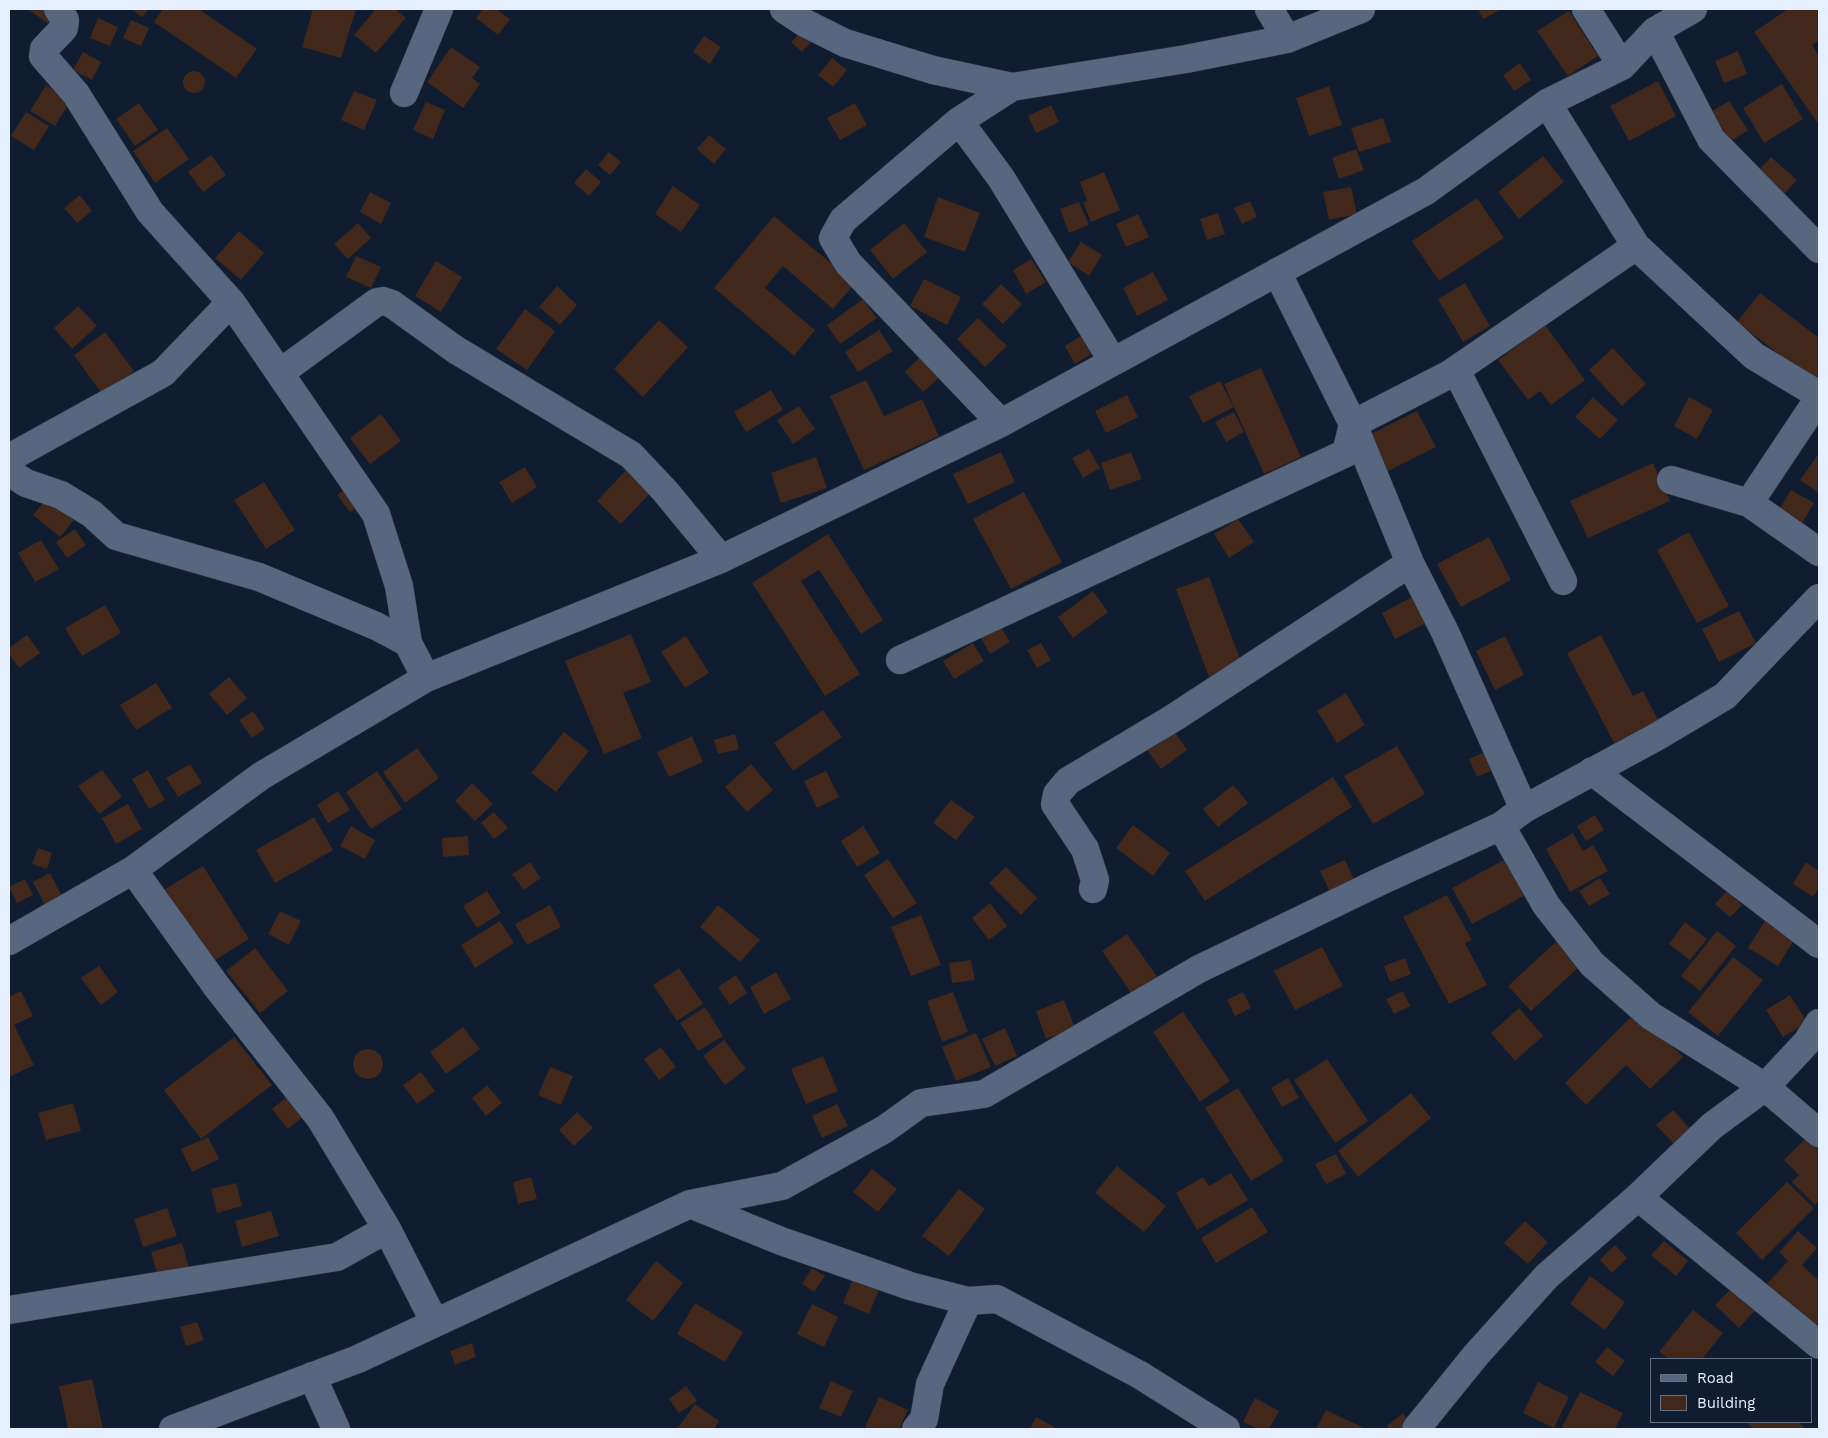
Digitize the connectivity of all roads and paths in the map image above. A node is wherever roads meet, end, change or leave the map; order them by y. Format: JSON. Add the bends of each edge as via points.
{"nodes":[{"id":1,"x":58,"y":9,"type":"edge"},
{"id":2,"x":439,"y":9,"type":"edge"},
{"id":3,"x":784,"y":9,"type":"edge"},
{"id":4,"x":1268,"y":9,"type":"edge"},
{"id":5,"x":1361,"y":9,"type":"edge"},
{"id":6,"x":1586,"y":9,"type":"edge"},
{"id":7,"x":1693,"y":9,"type":"edge"},
{"id":8,"x":1655,"y":31,"type":"junction"},
{"id":9,"x":1286,"y":38,"type":"junction"},
{"id":10,"x":1622,"y":66,"type":"junction"},
{"id":11,"x":1012,"y":86,"type":"junction"},
{"id":12,"x":404,"y":93,"type":"dead end"},
{"id":13,"x":1547,"y":103,"type":"junction"},
{"id":14,"x":959,"y":121,"type":"junction"},
{"id":15,"x":1636,"y":246,"type":"junction"},
{"id":16,"x":1819,"y":249,"type":"edge"},
{"id":17,"x":1277,"y":272,"type":"junction"},
{"id":18,"x":231,"y":302,"type":"junction"},
{"id":19,"x":1112,"y":360,"type":"junction"},
{"id":20,"x":1456,"y":370,"type":"junction"},
{"id":21,"x":281,"y":372,"type":"junction"},
{"id":22,"x":1819,"y":396,"type":"edge"},
{"id":23,"x":1001,"y":423,"type":"junction"},
{"id":24,"x":1353,"y":424,"type":"junction"},
{"id":25,"x":9,"y":458,"type":"edge"},
{"id":26,"x":9,"y":472,"type":"edge"},
{"id":27,"x":1671,"y":480,"type":"dead end"},
{"id":28,"x":1749,"y":503,"type":"junction"},
{"id":29,"x":1819,"y":552,"type":"edge"},
{"id":30,"x":721,"y":559,"type":"junction"},
{"id":31,"x":1410,"y":563,"type":"junction"},
{"id":32,"x":1563,"y":581,"type":"dead end"},
{"id":33,"x":1819,"y":598,"type":"edge"},
{"id":34,"x":408,"y":643,"type":"junction"},
{"id":35,"x":900,"y":660,"type":"dead end"},
{"id":36,"x":426,"y":678,"type":"junction"},
{"id":37,"x":1592,"y":771,"type":"junction"},
{"id":38,"x":1524,"y":808,"type":"junction"},
{"id":39,"x":1501,"y":826,"type":"junction"},
{"id":40,"x":133,"y":870,"type":"junction"},
{"id":41,"x":1093,"y":889,"type":"dead end"},
{"id":42,"x":9,"y":940,"type":"edge"},
{"id":43,"x":1819,"y":944,"type":"edge"},
{"id":44,"x":1819,"y":1023,"type":"edge"},
{"id":45,"x":1766,"y":1086,"type":"junction"},
{"id":46,"x":1819,"y":1133,"type":"edge"},
{"id":47,"x":1638,"y":1197,"type":"junction"},
{"id":48,"x":690,"y":1204,"type":"junction"},
{"id":49,"x":388,"y":1229,"type":"junction"},
{"id":50,"x":968,"y":1302,"type":"junction"},
{"id":51,"x":9,"y":1310,"type":"edge"},
{"id":52,"x":435,"y":1323,"type":"junction"},
{"id":53,"x":1819,"y":1345,"type":"edge"},
{"id":54,"x":312,"y":1376,"type":"junction"},
{"id":55,"x":173,"y":1429,"type":"edge"},
{"id":56,"x":336,"y":1429,"type":"edge"},
{"id":57,"x":916,"y":1429,"type":"edge"},
{"id":58,"x":1226,"y":1429,"type":"edge"},
{"id":59,"x":1416,"y":1429,"type":"edge"}],
"edges":[{"from":1,"to":18,"type":"street","via":[[66,20],[64,28],[44,49],[43,56],[90,114],[150,212]]},
{"from":2,"to":12,"type":"street"},
{"from":3,"to":11,"type":"street","via":[[845,43],[933,70]]},
{"from":4,"to":9,"type":"street"},
{"from":5,"to":9,"type":"street"},
{"from":6,"to":10,"type":"street"},
{"from":7,"to":8,"type":"street"},
{"from":8,"to":10,"type":"street"},
{"from":8,"to":16,"type":"street","via":[[1711,139]]},
{"from":9,"to":11,"type":"street","via":[[1177,60]]},
{"from":10,"to":13,"type":"street"},
{"from":11,"to":14,"type":"street"},
{"from":13,"to":15,"type":"street"},
{"from":13,"to":17,"type":"street","via":[[1426,192]]},
{"from":14,"to":19,"type":"street","via":[[1001,178]]},
{"from":14,"to":23,"type":"street","via":[[842,220],[832,238],[848,263]]},
{"from":15,"to":20,"type":"street"},
{"from":15,"to":22,"type":"street","via":[[1754,356]]},
{"from":17,"to":19,"type":"street"},
{"from":17,"to":24,"type":"street"},
{"from":18,"to":21,"type":"street"},
{"from":18,"to":25,"type":"street","via":[[163,373]]},
{"from":19,"to":23,"type":"street"},
{"from":20,"to":24,"type":"street"},
{"from":20,"to":32,"type":"street"},
{"from":21,"to":30,"type":"street","via":[[376,302],[392,304],[456,350],[631,455]]},
{"from":21,"to":34,"type":"street","via":[[376,514],[399,586]]},
{"from":22,"to":28,"type":"street"},
{"from":23,"to":30,"type":"street"},
{"from":24,"to":31,"type":"street"},
{"from":24,"to":35,"type":"street","via":[[1346,453]]},
{"from":26,"to":34,"type":"street","via":[[26,483],[69,500],[92,514],[116,536],[259,577],[376,626]]},
{"from":27,"to":28,"type":"street"},
{"from":28,"to":29,"type":"street"},
{"from":30,"to":36,"type":"street"},
{"from":31,"to":38,"type":"street","via":[[1446,632]]},
{"from":31,"to":41,"type":"street","via":[[1175,717],[1068,781],[1055,804],[1085,849],[1095,880]]},
{"from":33,"to":37,"type":"street","via":[[1725,696]]},
{"from":34,"to":36,"type":"street"},
{"from":36,"to":40,"type":"street","via":[[261,776]]},
{"from":37,"to":38,"type":"street"},
{"from":37,"to":43,"type":"street"},
{"from":38,"to":39,"type":"street"},
{"from":39,"to":45,"type":"street","via":[[1546,905],[1592,964],[1651,1016]]},
{"from":39,"to":48,"type":"street","via":[[1199,968],[984,1094],[921,1103],[885,1128],[782,1186]]},
{"from":40,"to":42,"type":"street"},
{"from":40,"to":49,"type":"street","via":[[218,987],[320,1118]]},
{"from":44,"to":45,"type":"street","via":[[1807,1042]]},
{"from":45,"to":46,"type":"street"},
{"from":45,"to":47,"type":"street","via":[[1712,1126]]},
{"from":47,"to":53,"type":"street"},
{"from":47,"to":59,"type":"street","via":[[1547,1276],[1476,1355]]},
{"from":48,"to":50,"type":"street","via":[[781,1241]]},
{"from":48,"to":52,"type":"street"},
{"from":49,"to":51,"type":"street","via":[[337,1257]]},
{"from":49,"to":52,"type":"street"},
{"from":50,"to":57,"type":"street","via":[[930,1384],[924,1419]]},
{"from":50,"to":58,"type":"street","via":[[997,1299],[1140,1375]]},
{"from":52,"to":54,"type":"street","via":[[358,1359]]},
{"from":54,"to":55,"type":"street"},
{"from":54,"to":56,"type":"street"}]}
